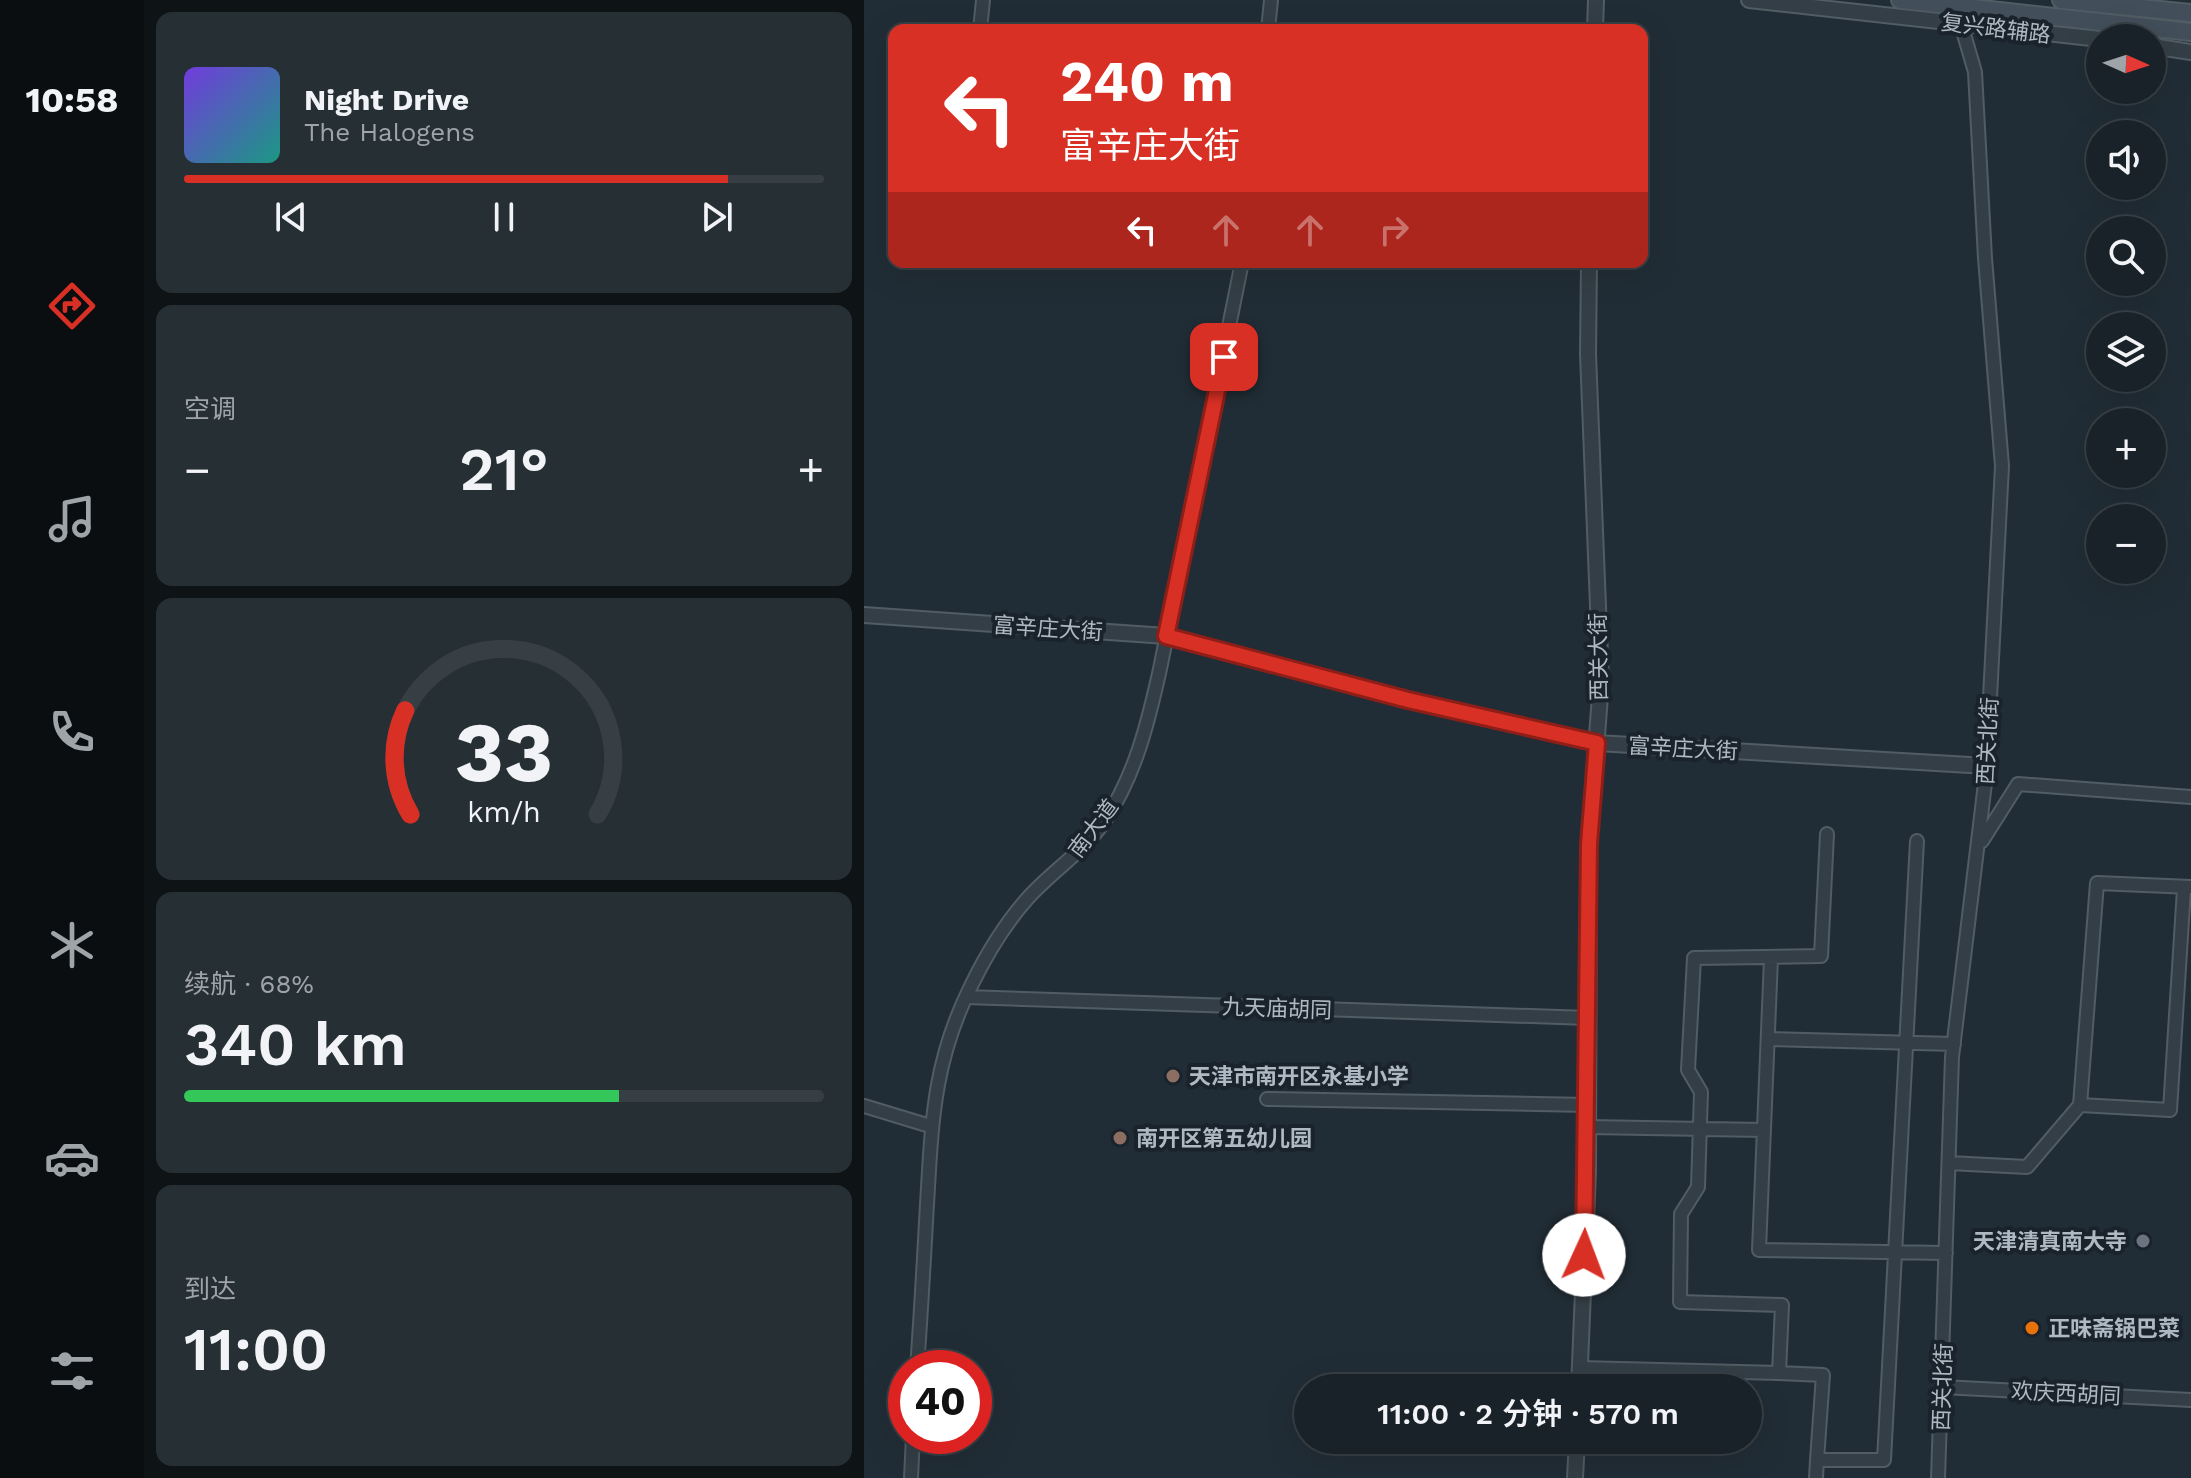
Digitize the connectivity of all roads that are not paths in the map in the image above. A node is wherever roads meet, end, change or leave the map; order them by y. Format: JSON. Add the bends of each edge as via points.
{"nodes":[{"id":1,"x":983,"y":0,"type":"edge"},
{"id":2,"x":1271,"y":0,"type":"edge"},
{"id":3,"x":1596,"y":0,"type":"edge"},
{"id":4,"x":1749,"y":0,"type":"edge"},
{"id":5,"x":1900,"y":0,"type":"edge"},
{"id":6,"x":2061,"y":0,"type":"edge"},
{"id":7,"x":1956,"y":10,"type":"edge"},
{"id":8,"x":2191,"y":13,"type":"edge"},
{"id":9,"x":981,"y":24,"type":"edge"},
{"id":10,"x":1269,"y":24,"type":"edge"},
{"id":11,"x":1595,"y":24,"type":"edge"},
{"id":12,"x":2191,"y":32,"type":"edge"},
{"id":13,"x":2086,"y":36,"type":"edge"},
{"id":14,"x":2166,"y":48,"type":"edge"},
{"id":15,"x":2191,"y":52,"type":"edge"},
{"id":16,"x":1241,"y":268,"type":"edge"},
{"id":17,"x":1589,"y":268,"type":"edge"},
{"id":18,"x":864,"y":615,"type":"edge"},
{"id":19,"x":1166,"y":636,"type":"junction"},
{"id":20,"x":1597,"y":743,"type":"junction"},
{"id":21,"x":1987,"y":766,"type":"junction"},
{"id":22,"x":2191,"y":797,"type":"edge"},
{"id":23,"x":1827,"y":834,"type":"dead end"},
{"id":24,"x":1917,"y":841,"type":"dead end"},
{"id":25,"x":1979,"y":846,"type":"junction"},
{"id":26,"x":2187,"y":888,"type":"edge"},
{"id":27,"x":1771,"y":958,"type":"junction"},
{"id":28,"x":966,"y":997,"type":"junction"},
{"id":29,"x":1588,"y":1018,"type":"junction"},
{"id":30,"x":1768,"y":1039,"type":"junction"},
{"id":31,"x":1904,"y":1042,"type":"junction"},
{"id":32,"x":1954,"y":1044,"type":"junction"},
{"id":33,"x":1267,"y":1099,"type":"dead end"},
{"id":34,"x":1589,"y":1105,"type":"junction"},
{"id":35,"x":2080,"y":1105,"type":"junction"},
{"id":36,"x":864,"y":1106,"type":"edge"},
{"id":37,"x":930,"y":1126,"type":"junction"},
{"id":38,"x":1588,"y":1127,"type":"junction"},
{"id":39,"x":1700,"y":1128,"type":"junction"},
{"id":40,"x":1764,"y":1130,"type":"junction"},
{"id":41,"x":1949,"y":1163,"type":"junction"},
{"id":42,"x":1893,"y":1252,"type":"junction"},
{"id":43,"x":1946,"y":1253,"type":"junction"},
{"id":44,"x":918,"y":1350,"type":"edge"},
{"id":45,"x":1580,"y":1368,"type":"junction"},
{"id":46,"x":1779,"y":1373,"type":"junction"},
{"id":47,"x":1580,"y":1374,"type":"edge"},
{"id":48,"x":1942,"y":1387,"type":"junction"},
{"id":49,"x":2191,"y":1400,"type":"edge"},
{"id":50,"x":912,"y":1454,"type":"edge"},
{"id":51,"x":1576,"y":1454,"type":"edge"},
{"id":52,"x":1817,"y":1460,"type":"junction"},
{"id":53,"x":911,"y":1478,"type":"edge"},
{"id":54,"x":1575,"y":1478,"type":"edge"},
{"id":55,"x":1816,"y":1478,"type":"edge"},
{"id":56,"x":1938,"y":1478,"type":"edge"}],
"edges":[{"from":1,"to":9,"type":"street"},
{"from":2,"to":10,"type":"street"},
{"from":3,"to":11,"type":"street"},
{"from":4,"to":7,"type":"street","name":"复兴路辅路"},
{"from":5,"to":7,"type":"main road"},
{"from":6,"to":8,"type":"main road"},
{"from":7,"to":12,"type":"main road"},
{"from":7,"to":13,"type":"street","name":"复兴路辅路"},
{"from":7,"to":21,"type":"street","name":"西关北街","via":[[1975,72],[2002,466]]},
{"from":14,"to":15,"type":"street"},
{"from":16,"to":19,"type":"street","name":"南大道"},
{"from":17,"to":20,"type":"street","name":"西关大街","via":[[1601,682]]},
{"from":18,"to":19,"type":"street","name":"富辛庄大街"},
{"from":19,"to":20,"type":"street","name":"富辛庄大街"},
{"from":19,"to":28,"type":"street","name":"南大道","via":[[1146,731],[1129,776],[1077,854],[1028,898],[1001,932]]},
{"from":20,"to":21,"type":"street","name":"富辛庄大街"},
{"from":20,"to":29,"type":"street","name":"西关大街","via":[[1589,844]]},
{"from":21,"to":25,"type":"street","name":"西关北街"},
{"from":22,"to":25,"type":"street","via":[[2018,784]]},
{"from":23,"to":27,"type":"street","via":[[1821,956]]},
{"from":24,"to":31,"type":"street"},
{"from":25,"to":32,"type":"street","name":"西关北街"},
{"from":26,"to":35,"type":"street","via":[[2097,883]]},
{"from":26,"to":35,"type":"street","via":[[2170,1110]]},
{"from":27,"to":30,"type":"street"},
{"from":27,"to":39,"type":"street","via":[[1694,958],[1688,1070],[1701,1092]]},
{"from":28,"to":29,"type":"street","name":"九天庙胡同"},
{"from":28,"to":37,"type":"street","name":"南大道","via":[[949,1038]]},
{"from":29,"to":34,"type":"street","name":"西关大街"},
{"from":30,"to":31,"type":"street"},
{"from":30,"to":40,"type":"street"},
{"from":31,"to":32,"type":"street"},
{"from":31,"to":42,"type":"street"},
{"from":32,"to":41,"type":"street","name":"西关北街"},
{"from":33,"to":34,"type":"street"},
{"from":34,"to":38,"type":"street","name":"西关大街"},
{"from":35,"to":41,"type":"street","via":[[2027,1167]]},
{"from":36,"to":37,"type":"street"},
{"from":37,"to":44,"type":"street","name":"南大道"},
{"from":38,"to":39,"type":"street"},
{"from":38,"to":45,"type":"street","name":"西关大街"},
{"from":39,"to":40,"type":"street"},
{"from":39,"to":46,"type":"street","via":[[1698,1187],[1681,1214],[1680,1302],[1782,1305]]},
{"from":40,"to":42,"type":"street","via":[[1759,1250]]},
{"from":41,"to":43,"type":"street","name":"西关北街"},
{"from":42,"to":43,"type":"street"},
{"from":42,"to":52,"type":"street","via":[[1884,1460]]},
{"from":43,"to":48,"type":"street","name":"西关北街"},
{"from":45,"to":46,"type":"street"},
{"from":45,"to":47,"type":"street","name":"西关大街"},
{"from":46,"to":52,"type":"street","via":[[1823,1375]]},
{"from":48,"to":49,"type":"street","name":"欢庆西胡同"},
{"from":48,"to":56,"type":"street","name":"西关北街"},
{"from":50,"to":53,"type":"street"},
{"from":51,"to":54,"type":"street"},
{"from":52,"to":55,"type":"street"}]}
